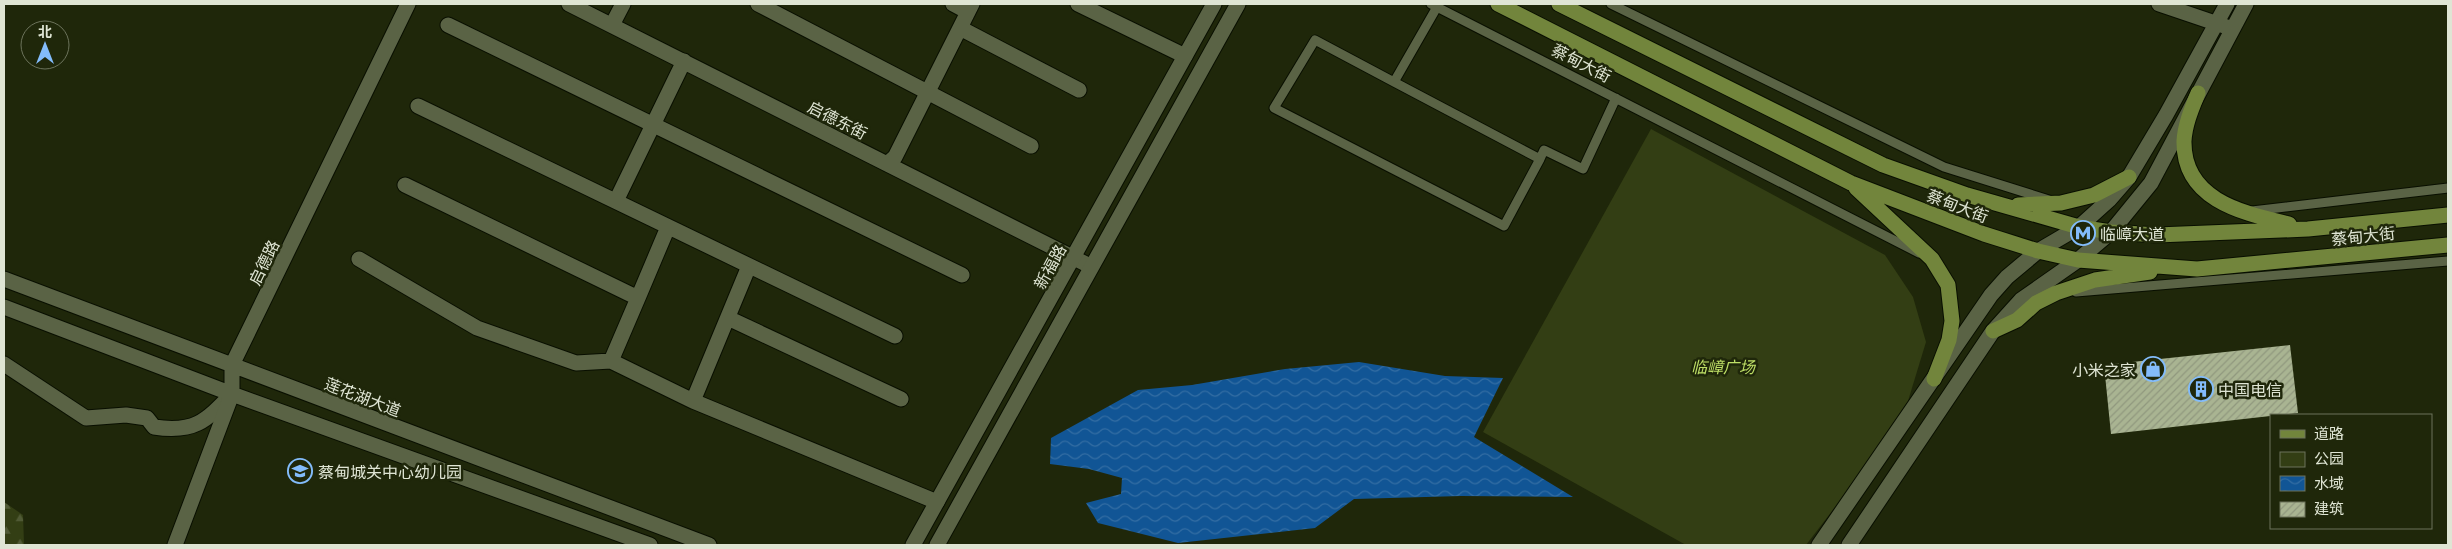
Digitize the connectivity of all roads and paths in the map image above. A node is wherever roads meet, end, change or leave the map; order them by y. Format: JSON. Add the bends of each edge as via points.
{"nodes":[{"id":1,"x":408,"y":4,"type":"edge"},
{"id":2,"x":569,"y":4,"type":"edge"},
{"id":3,"x":623,"y":4,"type":"edge"},
{"id":4,"x":758,"y":4,"type":"edge"},
{"id":5,"x":953,"y":4,"type":"edge"},
{"id":6,"x":1078,"y":4,"type":"edge"},
{"id":7,"x":1214,"y":4,"type":"edge"},
{"id":8,"x":1238,"y":4,"type":"edge"},
{"id":9,"x":1498,"y":4,"type":"edge"},
{"id":10,"x":1559,"y":4,"type":"edge"},
{"id":11,"x":1612,"y":4,"type":"edge"},
{"id":12,"x":2159,"y":4,"type":"edge"},
{"id":13,"x":2227,"y":4,"type":"edge"},
{"id":14,"x":2246,"y":4,"type":"edge"},
{"id":15,"x":1434,"y":5,"type":"edge"},
{"id":16,"x":970,"y":8,"type":"edge"},
{"id":17,"x":2218,"y":24,"type":"junction"},
{"id":18,"x":448,"y":25,"type":"dead end"},
{"id":19,"x":612,"y":25,"type":"junction"},
{"id":20,"x":960,"y":28,"type":"junction"},
{"id":21,"x":2234,"y":29,"type":"junction"},
{"id":22,"x":1185,"y":56,"type":"junction"},
{"id":23,"x":684,"y":61,"type":"junction"},
{"id":24,"x":1394,"y":82,"type":"junction"},
{"id":25,"x":1079,"y":90,"type":"dead end"},
{"id":26,"x":927,"y":92,"type":"junction"},
{"id":27,"x":2198,"y":93,"type":"junction"},
{"id":28,"x":1616,"y":98,"type":"junction"},
{"id":29,"x":418,"y":106,"type":"dead end"},
{"id":30,"x":654,"y":125,"type":"junction"},
{"id":31,"x":1031,"y":146,"type":"dead end"},
{"id":32,"x":1540,"y":159,"type":"junction"},
{"id":33,"x":886,"y":164,"type":"junction"},
{"id":34,"x":2129,"y":177,"type":"junction"},
{"id":35,"x":1851,"y":183,"type":"junction"},
{"id":36,"x":405,"y":185,"type":"dead end"},
{"id":37,"x":2448,"y":188,"type":"edge"},
{"id":38,"x":616,"y":201,"type":"junction"},
{"id":39,"x":2061,"y":203,"type":"junction"},
{"id":40,"x":2005,"y":206,"type":"junction"},
{"id":41,"x":2239,"y":212,"type":"junction"},
{"id":42,"x":2448,"y":214,"type":"edge"},
{"id":43,"x":668,"y":227,"type":"junction"},
{"id":44,"x":2079,"y":227,"type":"junction"},
{"id":45,"x":2308,"y":229,"type":"junction"},
{"id":46,"x":2111,"y":232,"type":"junction"},
{"id":47,"x":2448,"y":245,"type":"edge"},
{"id":48,"x":2038,"y":252,"type":"junction"},
{"id":49,"x":1074,"y":258,"type":"junction"},
{"id":50,"x":359,"y":259,"type":"dead end"},
{"id":51,"x":1932,"y":260,"type":"junction"},
{"id":52,"x":2078,"y":260,"type":"junction"},
{"id":53,"x":2448,"y":261,"type":"edge"},
{"id":54,"x":749,"y":266,"type":"junction"},
{"id":55,"x":1090,"y":266,"type":"junction"},
{"id":56,"x":2196,"y":269,"type":"junction"},
{"id":57,"x":962,"y":275,"type":"dead end"},
{"id":58,"x":4,"y":279,"type":"edge"},
{"id":59,"x":2056,"y":293,"type":"junction"},
{"id":60,"x":638,"y":298,"type":"junction"},
{"id":61,"x":4,"y":307,"type":"edge"},
{"id":62,"x":728,"y":318,"type":"junction"},
{"id":63,"x":1993,"y":331,"type":"junction"},
{"id":64,"x":895,"y":336,"type":"dead end"},
{"id":65,"x":611,"y":361,"type":"junction"},
{"id":66,"x":4,"y":364,"type":"edge"},
{"id":67,"x":232,"y":366,"type":"junction"},
{"id":68,"x":1934,"y":379,"type":"junction"},
{"id":69,"x":232,"y":394,"type":"junction"},
{"id":70,"x":901,"y":398,"type":"dead end"},
{"id":71,"x":693,"y":401,"type":"junction"},
{"id":72,"x":937,"y":502,"type":"junction"},
{"id":73,"x":175,"y":545,"type":"edge"},
{"id":74,"x":650,"y":545,"type":"edge"},
{"id":75,"x":709,"y":545,"type":"edge"},
{"id":76,"x":913,"y":545,"type":"edge"},
{"id":77,"x":937,"y":545,"type":"edge"},
{"id":78,"x":1819,"y":545,"type":"edge"},
{"id":79,"x":1848,"y":545,"type":"edge"}],
"edges":[{"from":1,"to":67,"type":"street","name":"启德路"},
{"from":2,"to":19,"type":"street","name":"启德东街"},
{"from":3,"to":19,"type":"street"},
{"from":4,"to":26,"type":"street"},
{"from":5,"to":16,"type":"street"},
{"from":6,"to":22,"type":"street"},
{"from":7,"to":22,"type":"street","name":"新福路"},
{"from":8,"to":55,"type":"street"},
{"from":9,"to":35,"type":"main road","name":"蔡甸大街"},
{"from":10,"to":40,"type":"main road","name":"蔡甸大街","via":[[1883,165]]},
{"from":11,"to":39,"type":"lane","name":"蔡甸大街","via":[[1944,167]]},
{"from":12,"to":17,"type":"street"},
{"from":13,"to":17,"type":"street"},
{"from":14,"to":21,"type":"street"},
{"from":15,"to":24,"type":"lane"},
{"from":15,"to":28,"type":"lane","name":"蔡甸大街"},
{"from":16,"to":20,"type":"street"},
{"from":17,"to":21,"type":"street"},
{"from":17,"to":34,"type":"street"},
{"from":18,"to":30,"type":"street"},
{"from":19,"to":23,"type":"street","name":"启德东街"},
{"from":20,"to":25,"type":"street"},
{"from":20,"to":26,"type":"street"},
{"from":21,"to":27,"type":"street"},
{"from":22,"to":49,"type":"street","name":"新福路"},
{"from":23,"to":30,"type":"street"},
{"from":23,"to":33,"type":"street","name":"启德东街"},
{"from":24,"to":32,"type":"lane"},
{"from":24,"to":32,"type":"lane","via":[[1315,40],[1274,108],[1504,226]]},
{"from":26,"to":31,"type":"street"},
{"from":26,"to":33,"type":"street","via":[[895,157]]},
{"from":27,"to":41,"type":"main road","via":[[2187,123],[2186,159],[2196,181],[2212,198]]},
{"from":27,"to":46,"type":"street","via":[[2151,183]]},
{"from":28,"to":32,"type":"lane","via":[[1583,169],[1544,150]]},
{"from":28,"to":51,"type":"lane","name":"蔡甸大街"},
{"from":29,"to":38,"type":"street"},
{"from":30,"to":38,"type":"street"},
{"from":30,"to":57,"type":"street"},
{"from":33,"to":49,"type":"street","name":"启德东街"},
{"from":34,"to":39,"type":"main road","via":[[2094,195]]},
{"from":34,"to":44,"type":"street"},
{"from":35,"to":48,"type":"main road","name":"蔡甸大街"},
{"from":35,"to":51,"type":"main road"},
{"from":36,"to":60,"type":"street"},
{"from":37,"to":41,"type":"lane"},
{"from":38,"to":43,"type":"street"},
{"from":39,"to":40,"type":"main road"},
{"from":40,"to":44,"type":"main road","name":"蔡甸大街"},
{"from":41,"to":45,"type":"main road"},
{"from":42,"to":45,"type":"main road","name":"蔡甸大街"},
{"from":43,"to":54,"type":"street"},
{"from":43,"to":60,"type":"street"},
{"from":44,"to":46,"type":"main road","name":"蔡甸大街"},
{"from":44,"to":48,"type":"street"},
{"from":45,"to":46,"type":"main road","name":"蔡甸大街","via":[[2157,235]]},
{"from":46,"to":52,"type":"street"},
{"from":47,"to":56,"type":"main road","name":"蔡甸大街"},
{"from":48,"to":52,"type":"main road","name":"蔡甸大街"},
{"from":48,"to":68,"type":"street","via":[[1991,295]]},
{"from":49,"to":55,"type":"street","name":"启德东街"},
{"from":49,"to":72,"type":"street","name":"新福路"},
{"from":50,"to":65,"type":"street","via":[[477,328],[576,363]]},
{"from":51,"to":68,"type":"main road","via":[[1948,285],[1952,321],[1949,340]]},
{"from":52,"to":56,"type":"main road","name":"蔡甸大街"},
{"from":52,"to":63,"type":"street","via":[[2021,300]]},
{"from":53,"to":59,"type":"lane"},
{"from":54,"to":62,"type":"street"},
{"from":54,"to":64,"type":"street"},
{"from":55,"to":77,"type":"street"},
{"from":56,"to":59,"type":"main road","via":[[2151,271],[2095,280]]},
{"from":58,"to":67,"type":"street","name":"莲花湖大道"},
{"from":59,"to":63,"type":"main road","via":[[2036,303],[2018,320]]},
{"from":60,"to":65,"type":"street"},
{"from":61,"to":69,"type":"street"},
{"from":62,"to":70,"type":"street"},
{"from":62,"to":71,"type":"street"},
{"from":63,"to":79,"type":"street"},
{"from":65,"to":71,"type":"street"},
{"from":66,"to":69,"type":"street","via":[[86,418],[126,415],[147,418],[154,427],[172,430],[192,428],[207,419]]},
{"from":67,"to":69,"type":"street","name":"启德路"},
{"from":67,"to":75,"type":"street","name":"莲花湖大道"},
{"from":68,"to":78,"type":"street"},
{"from":69,"to":73,"type":"street","name":"启德路"},
{"from":69,"to":74,"type":"street"},
{"from":71,"to":72,"type":"street"},
{"from":72,"to":76,"type":"street","name":"新福路"}]}
